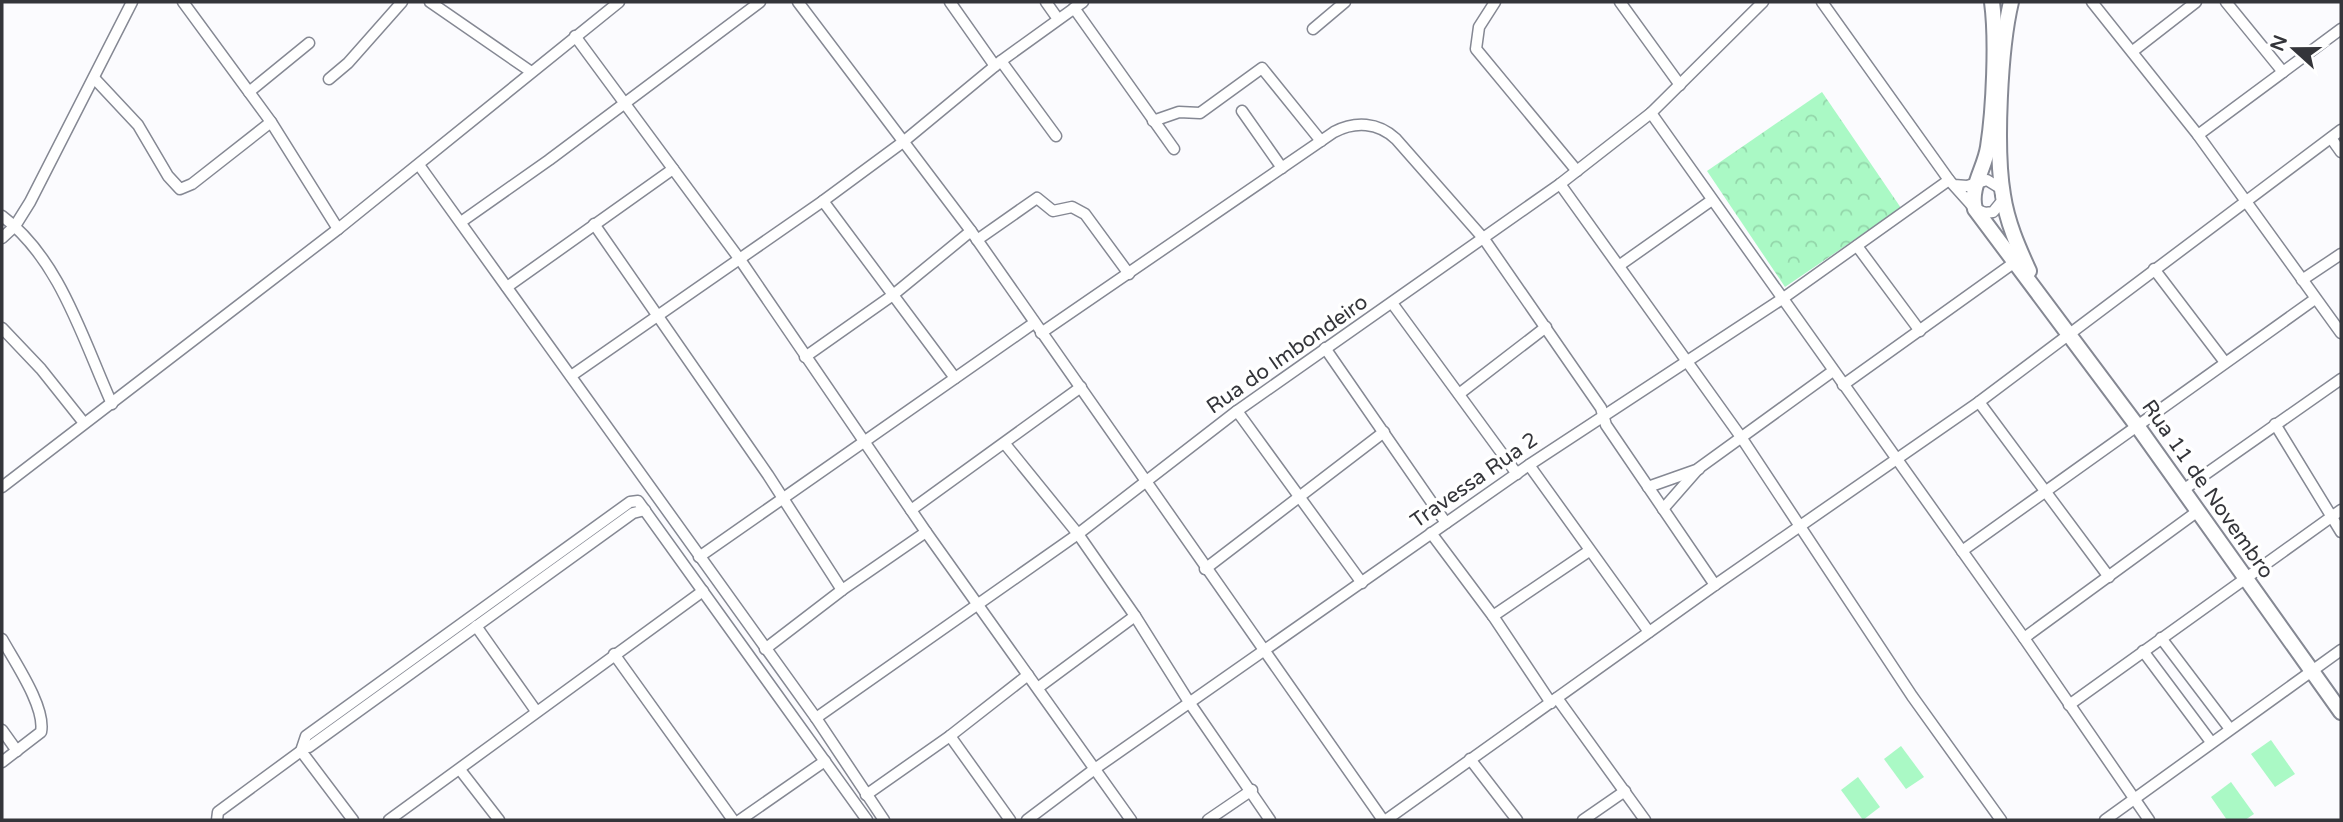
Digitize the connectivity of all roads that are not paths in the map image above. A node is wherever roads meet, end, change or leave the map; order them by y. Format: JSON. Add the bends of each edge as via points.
{"nodes":[{"id":1,"x":132,"y":2,"type":"edge"},
{"id":2,"x":183,"y":2,"type":"edge"},
{"id":3,"x":402,"y":2,"type":"edge"},
{"id":4,"x":430,"y":2,"type":"edge"},
{"id":5,"x":620,"y":2,"type":"edge"},
{"id":6,"x":760,"y":2,"type":"edge"},
{"id":7,"x":798,"y":2,"type":"edge"},
{"id":8,"x":950,"y":2,"type":"edge"},
{"id":9,"x":1046,"y":2,"type":"edge"},
{"id":10,"x":1345,"y":2,"type":"edge"},
{"id":11,"x":1495,"y":2,"type":"edge"},
{"id":12,"x":1620,"y":2,"type":"edge"},
{"id":13,"x":1763,"y":2,"type":"edge"},
{"id":14,"x":1822,"y":2,"type":"edge"},
{"id":15,"x":1992,"y":2,"type":"edge"},
{"id":16,"x":2011,"y":2,"type":"edge"},
{"id":17,"x":2092,"y":2,"type":"edge"},
{"id":18,"x":2196,"y":2,"type":"edge"},
{"id":19,"x":2226,"y":2,"type":"edge"},
{"id":20,"x":1079,"y":5,"type":"edge"},
{"id":21,"x":1058,"y":19,"type":"junction"},
{"id":22,"x":1313,"y":29,"type":"dead end"},
{"id":23,"x":2341,"y":29,"type":"edge"},
{"id":24,"x":575,"y":36,"type":"junction"},
{"id":25,"x":309,"y":43,"type":"dead end"},
{"id":26,"x":2133,"y":51,"type":"junction"},
{"id":27,"x":998,"y":64,"type":"junction"},
{"id":28,"x":530,"y":71,"type":"junction"},
{"id":29,"x":2283,"y":72,"type":"junction"},
{"id":30,"x":94,"y":78,"type":"junction"},
{"id":31,"x":329,"y":79,"type":"dead end"},
{"id":32,"x":1680,"y":85,"type":"junction"},
{"id":33,"x":249,"y":92,"type":"junction"},
{"id":34,"x":624,"y":106,"type":"junction"},
{"id":35,"x":1242,"y":110,"type":"dead end"},
{"id":36,"x":1651,"y":113,"type":"junction"},
{"id":37,"x":1153,"y":121,"type":"junction"},
{"id":38,"x":271,"y":122,"type":"junction"},
{"id":39,"x":2341,"y":130,"type":"edge"},
{"id":40,"x":2198,"y":135,"type":"junction"},
{"id":41,"x":1056,"y":136,"type":"dead end"},
{"id":42,"x":2331,"y":138,"type":"junction"},
{"id":43,"x":1321,"y":141,"type":"junction"},
{"id":44,"x":904,"y":142,"type":"junction"},
{"id":45,"x":1174,"y":149,"type":"dead end"},
{"id":46,"x":2341,"y":152,"type":"edge"},
{"id":47,"x":419,"y":165,"type":"junction"},
{"id":48,"x":1282,"y":168,"type":"junction"},
{"id":49,"x":673,"y":169,"type":"junction"},
{"id":50,"x":1577,"y":171,"type":"junction"},
{"id":51,"x":1951,"y":182,"type":"junction"},
{"id":52,"x":1978,"y":182,"type":"junction"},
{"id":53,"x":1560,"y":184,"type":"junction"},
{"id":54,"x":2002,"y":193,"type":"junction"},
{"id":55,"x":1712,"y":200,"type":"junction"},
{"id":56,"x":2245,"y":200,"type":"junction"},
{"id":57,"x":824,"y":201,"type":"junction"},
{"id":58,"x":1975,"y":209,"type":"junction"},
{"id":59,"x":2,"y":216,"type":"edge"},
{"id":60,"x":461,"y":222,"type":"junction"},
{"id":61,"x":594,"y":224,"type":"junction"},
{"id":62,"x":15,"y":226,"type":"junction"},
{"id":63,"x":338,"y":229,"type":"junction"},
{"id":64,"x":974,"y":236,"type":"junction"},
{"id":65,"x":2,"y":238,"type":"edge"},
{"id":66,"x":1483,"y":239,"type":"junction"},
{"id":67,"x":1857,"y":246,"type":"junction"},
{"id":68,"x":2341,"y":254,"type":"edge"},
{"id":69,"x":741,"y":261,"type":"junction"},
{"id":70,"x":2015,"y":262,"type":"junction"},
{"id":71,"x":1620,"y":265,"type":"junction"},
{"id":72,"x":2154,"y":269,"type":"junction"},
{"id":73,"x":1129,"y":274,"type":"junction"},
{"id":74,"x":2302,"y":280,"type":"junction"},
{"id":75,"x":506,"y":287,"type":"junction"},
{"id":76,"x":2038,"y":292,"type":"junction"},
{"id":77,"x":893,"y":295,"type":"junction"},
{"id":78,"x":1782,"y":299,"type":"junction"},
{"id":79,"x":2315,"y":299,"type":"junction"},
{"id":80,"x":1392,"y":303,"type":"junction"},
{"id":81,"x":659,"y":317,"type":"junction"},
{"id":82,"x":1034,"y":323,"type":"junction"},
{"id":83,"x":1546,"y":327,"type":"junction"},
{"id":84,"x":2,"y":328,"type":"edge"},
{"id":85,"x":1920,"y":331,"type":"junction"},
{"id":86,"x":1041,"y":333,"type":"junction"},
{"id":87,"x":2341,"y":333,"type":"edge"},
{"id":88,"x":2070,"y":334,"type":"junction"},
{"id":89,"x":1325,"y":348,"type":"junction"},
{"id":90,"x":805,"y":357,"type":"junction"},
{"id":91,"x":1686,"y":361,"type":"junction"},
{"id":92,"x":2224,"y":361,"type":"junction"},
{"id":93,"x":1833,"y":371,"type":"junction"},
{"id":94,"x":570,"y":376,"type":"junction"},
{"id":95,"x":955,"y":379,"type":"junction"},
{"id":96,"x":2341,"y":379,"type":"edge"},
{"id":97,"x":1843,"y":385,"type":"junction"},
{"id":98,"x":1081,"y":387,"type":"junction"},
{"id":99,"x":1459,"y":394,"type":"junction"},
{"id":100,"x":1979,"y":402,"type":"junction"},
{"id":101,"x":111,"y":404,"type":"junction"},
{"id":102,"x":1237,"y":411,"type":"junction"},
{"id":103,"x":1603,"y":417,"type":"junction"},
{"id":104,"x":84,"y":423,"type":"junction"},
{"id":105,"x":2275,"y":424,"type":"junction"},
{"id":106,"x":2137,"y":426,"type":"junction"},
{"id":107,"x":1384,"y":432,"type":"junction"},
{"id":108,"x":1741,"y":437,"type":"junction"},
{"id":109,"x":865,"y":442,"type":"junction"},
{"id":110,"x":1005,"y":444,"type":"junction"},
{"id":111,"x":1896,"y":461,"type":"junction"},
{"id":112,"x":1529,"y":465,"type":"junction"},
{"id":113,"x":1699,"y":468,"type":"junction"},
{"id":114,"x":1517,"y":474,"type":"junction"},
{"id":115,"x":1148,"y":481,"type":"junction"},
{"id":116,"x":3,"y":484,"type":"edge"},
{"id":117,"x":1648,"y":487,"type":"junction"},
{"id":118,"x":2183,"y":490,"type":"junction"},
{"id":119,"x":2046,"y":492,"type":"junction"},
{"id":120,"x":1301,"y":496,"type":"junction"},
{"id":121,"x":784,"y":500,"type":"junction"},
{"id":122,"x":1663,"y":509,"type":"junction"},
{"id":123,"x":645,"y":510,"type":"junction"},
{"id":124,"x":911,"y":510,"type":"junction"},
{"id":125,"x":2341,"y":510,"type":"edge"},
{"id":126,"x":2199,"y":511,"type":"junction"},
{"id":127,"x":2330,"y":518,"type":"junction"},
{"id":128,"x":1447,"y":523,"type":"junction"},
{"id":129,"x":1800,"y":527,"type":"junction"},
{"id":130,"x":926,"y":532,"type":"junction"},
{"id":131,"x":2341,"y":532,"type":"edge"},
{"id":132,"x":1432,"y":533,"type":"junction"},
{"id":133,"x":1077,"y":534,"type":"junction"},
{"id":134,"x":1589,"y":551,"type":"junction"},
{"id":135,"x":1962,"y":551,"type":"junction"},
{"id":136,"x":699,"y":557,"type":"junction"},
{"id":137,"x":1205,"y":569,"type":"junction"},
{"id":138,"x":2109,"y":577,"type":"junction"},
{"id":139,"x":2246,"y":579,"type":"junction"},
{"id":140,"x":1362,"y":583,"type":"junction"},
{"id":141,"x":1715,"y":585,"type":"junction"},
{"id":142,"x":842,"y":590,"type":"junction"},
{"id":143,"x":703,"y":592,"type":"junction"},
{"id":144,"x":976,"y":604,"type":"junction"},
{"id":145,"x":1135,"y":616,"type":"junction"},
{"id":146,"x":1493,"y":616,"type":"junction"},
{"id":147,"x":476,"y":626,"type":"junction"},
{"id":148,"x":1649,"y":632,"type":"junction"},
{"id":149,"x":2024,"y":638,"type":"junction"},
{"id":150,"x":2161,"y":638,"type":"junction"},
{"id":151,"x":2,"y":639,"type":"edge"},
{"id":152,"x":765,"y":649,"type":"junction"},
{"id":153,"x":2341,"y":650,"type":"edge"},
{"id":154,"x":2143,"y":651,"type":"junction"},
{"id":155,"x":1263,"y":653,"type":"junction"},
{"id":156,"x":614,"y":654,"type":"junction"},
{"id":157,"x":2311,"y":670,"type":"junction"},
{"id":158,"x":1028,"y":675,"type":"junction"},
{"id":159,"x":1039,"y":687,"type":"junction"},
{"id":160,"x":1554,"y":701,"type":"junction"},
{"id":161,"x":1189,"y":702,"type":"junction"},
{"id":162,"x":2069,"y":705,"type":"junction"},
{"id":163,"x":536,"y":711,"type":"junction"},
{"id":164,"x":2341,"y":712,"type":"edge"},
{"id":165,"x":816,"y":718,"type":"junction"},
{"id":166,"x":2230,"y":729,"type":"junction"},
{"id":167,"x":2,"y":730,"type":"edge"},
{"id":168,"x":950,"y":736,"type":"junction"},
{"id":169,"x":2211,"y":742,"type":"junction"},
{"id":170,"x":302,"y":749,"type":"junction"},
{"id":171,"x":17,"y":751,"type":"junction"},
{"id":172,"x":1470,"y":759,"type":"junction"},
{"id":173,"x":825,"y":761,"type":"junction"},
{"id":174,"x":2,"y":762,"type":"edge"},
{"id":175,"x":1096,"y":768,"type":"junction"},
{"id":176,"x":461,"y":771,"type":"junction"},
{"id":177,"x":1252,"y":790,"type":"junction"},
{"id":178,"x":1625,"y":791,"type":"junction"},
{"id":179,"x":866,"y":795,"type":"junction"},
{"id":180,"x":2134,"y":800,"type":"junction"},
{"id":181,"x":216,"y":820,"type":"edge"},
{"id":182,"x":353,"y":820,"type":"edge"},
{"id":183,"x":389,"y":820,"type":"edge"},
{"id":184,"x":499,"y":820,"type":"edge"},
{"id":185,"x":733,"y":820,"type":"edge"},
{"id":186,"x":740,"y":820,"type":"edge"},
{"id":187,"x":867,"y":820,"type":"edge"},
{"id":188,"x":884,"y":820,"type":"edge"},
{"id":189,"x":1010,"y":820,"type":"edge"},
{"id":190,"x":1027,"y":820,"type":"edge"},
{"id":191,"x":1132,"y":820,"type":"edge"},
{"id":192,"x":1208,"y":820,"type":"edge"},
{"id":193,"x":1270,"y":820,"type":"edge"},
{"id":194,"x":1384,"y":820,"type":"edge"},
{"id":195,"x":1517,"y":820,"type":"edge"},
{"id":196,"x":1583,"y":820,"type":"edge"},
{"id":197,"x":1645,"y":820,"type":"edge"},
{"id":198,"x":2001,"y":820,"type":"edge"},
{"id":199,"x":2105,"y":820,"type":"edge"},
{"id":200,"x":2149,"y":820,"type":"edge"}],
"edges":[{"from":1,"to":30,"type":"street"},
{"from":2,"to":33,"type":"street"},
{"from":3,"to":31,"type":"street"},
{"from":4,"to":28,"type":"street"},
{"from":5,"to":24,"type":"street"},
{"from":6,"to":34,"type":"street"},
{"from":7,"to":44,"type":"street"},
{"from":8,"to":27,"type":"street"},
{"from":9,"to":21,"type":"street"},
{"from":10,"to":22,"type":"street"},
{"from":11,"to":50,"type":"street","via":[[1479,27],[1476,49]]},
{"from":12,"to":32,"type":"street"},
{"from":13,"to":32,"type":"street","name":"Rua do Imbondeiro"},
{"from":14,"to":51,"type":"street"},
{"from":15,"to":52,"type":"main road","via":[[1989,135]]},
{"from":16,"to":54,"type":"main road","name":"Rua 11 de Novembro","via":[[2002,95]]},
{"from":17,"to":26,"type":"street"},
{"from":18,"to":26,"type":"street"},
{"from":19,"to":29,"type":"street"},
{"from":20,"to":21,"type":"street"},
{"from":20,"to":37,"type":"street"},
{"from":21,"to":27,"type":"street"},
{"from":23,"to":29,"type":"street"},
{"from":24,"to":28,"type":"street"},
{"from":24,"to":34,"type":"street"},
{"from":25,"to":33,"type":"street"},
{"from":26,"to":40,"type":"street"},
{"from":27,"to":41,"type":"street"},
{"from":27,"to":44,"type":"street"},
{"from":28,"to":47,"type":"street"},
{"from":29,"to":40,"type":"street"},
{"from":30,"to":38,"type":"street","via":[[138,125],[180,189]]},
{"from":30,"to":62,"type":"street"},
{"from":32,"to":36,"type":"street","name":"Rua do Imbondeiro"},
{"from":33,"to":38,"type":"street"},
{"from":34,"to":49,"type":"street"},
{"from":34,"to":60,"type":"street"},
{"from":35,"to":48,"type":"street"},
{"from":36,"to":50,"type":"street","name":"Rua do Imbondeiro"},
{"from":36,"to":55,"type":"street"},
{"from":37,"to":43,"type":"street","via":[[1179,112],[1200,113],[1262,68]]},
{"from":37,"to":45,"type":"street"},
{"from":38,"to":63,"type":"street"},
{"from":39,"to":42,"type":"street"},
{"from":40,"to":56,"type":"street"},
{"from":42,"to":46,"type":"street"},
{"from":42,"to":56,"type":"street"},
{"from":43,"to":48,"type":"street"},
{"from":43,"to":66,"type":"street","via":[[1356,124],[1390,133]]},
{"from":44,"to":57,"type":"street"},
{"from":44,"to":64,"type":"street"},
{"from":47,"to":60,"type":"street"},
{"from":47,"to":63,"type":"street"},
{"from":48,"to":73,"type":"street"},
{"from":49,"to":61,"type":"street"},
{"from":49,"to":69,"type":"street"},
{"from":50,"to":53,"type":"street","name":"Rua do Imbondeiro"},
{"from":51,"to":52,"type":"street","via":[[1967,186]]},
{"from":51,"to":58,"type":"street"},
{"from":51,"to":67,"type":"street","name":"Travessa Rua 2"},
{"from":52,"to":54,"type":"street","via":[[1994,183]]},
{"from":52,"to":58,"type":"main road","via":[[1973,195]]},
{"from":53,"to":66,"type":"street","name":"Rua do Imbondeiro"},
{"from":53,"to":71,"type":"street"},
{"from":54,"to":58,"type":"street","via":[[1993,212]]},
{"from":54,"to":76,"type":"main road","name":"Rua 11 de Novembro","via":[[2011,229]]},
{"from":55,"to":71,"type":"street"},
{"from":55,"to":78,"type":"street"},
{"from":56,"to":72,"type":"street"},
{"from":56,"to":74,"type":"street"},
{"from":57,"to":69,"type":"street"},
{"from":57,"to":77,"type":"street"},
{"from":58,"to":70,"type":"main road","name":"Rua 11 de Novembro"},
{"from":59,"to":62,"type":"street"},
{"from":60,"to":75,"type":"street"},
{"from":61,"to":75,"type":"street"},
{"from":61,"to":81,"type":"street"},
{"from":62,"to":65,"type":"street"},
{"from":62,"to":101,"type":"street","via":[[49,270]]},
{"from":63,"to":101,"type":"street"},
{"from":64,"to":73,"type":"street","via":[[1037,198],[1053,211],[1072,207],[1085,214]]},
{"from":64,"to":77,"type":"street"},
{"from":64,"to":82,"type":"street"},
{"from":66,"to":80,"type":"street","name":"Rua do Imbondeiro"},
{"from":66,"to":83,"type":"street"},
{"from":67,"to":78,"type":"street","name":"Travessa Rua 2"},
{"from":67,"to":85,"type":"street"},
{"from":68,"to":74,"type":"street"},
{"from":69,"to":81,"type":"street"},
{"from":69,"to":90,"type":"street"},
{"from":70,"to":76,"type":"main road","name":"Rua 11 de Novembro"},
{"from":70,"to":85,"type":"street"},
{"from":71,"to":91,"type":"street"},
{"from":72,"to":88,"type":"street"},
{"from":72,"to":92,"type":"street"},
{"from":73,"to":86,"type":"street"},
{"from":74,"to":79,"type":"street"},
{"from":75,"to":94,"type":"street"},
{"from":76,"to":88,"type":"main road","name":"Rua 11 de Novembro"},
{"from":77,"to":90,"type":"street"},
{"from":77,"to":95,"type":"street"},
{"from":78,"to":91,"type":"street","name":"Travessa Rua 2"},
{"from":78,"to":93,"type":"street"},
{"from":79,"to":87,"type":"street"},
{"from":79,"to":92,"type":"street"},
{"from":80,"to":89,"type":"street","name":"Rua do Imbondeiro"},
{"from":80,"to":99,"type":"street"},
{"from":81,"to":94,"type":"street"},
{"from":81,"to":121,"type":"street"},
{"from":82,"to":86,"type":"street"},
{"from":82,"to":95,"type":"street"},
{"from":83,"to":99,"type":"street"},
{"from":83,"to":103,"type":"street"},
{"from":84,"to":104,"type":"street"},
{"from":85,"to":97,"type":"street"},
{"from":86,"to":98,"type":"street"},
{"from":88,"to":100,"type":"street"},
{"from":88,"to":106,"type":"main road","name":"Rua 11 de Novembro"},
{"from":89,"to":102,"type":"street","name":"Rua do Imbondeiro"},
{"from":89,"to":107,"type":"street"},
{"from":90,"to":109,"type":"street"},
{"from":91,"to":103,"type":"street","name":"Travessa Rua 2"},
{"from":91,"to":108,"type":"street"},
{"from":92,"to":106,"type":"street"},
{"from":93,"to":97,"type":"street"},
{"from":93,"to":108,"type":"street"},
{"from":94,"to":136,"type":"street"},
{"from":95,"to":109,"type":"street"},
{"from":96,"to":105,"type":"street"},
{"from":97,"to":111,"type":"street"},
{"from":98,"to":110,"type":"street"},
{"from":98,"to":115,"type":"street"},
{"from":99,"to":114,"type":"street"},
{"from":100,"to":111,"type":"street"},
{"from":100,"to":119,"type":"street"},
{"from":101,"to":104,"type":"street"},
{"from":102,"to":115,"type":"street","name":"Rua do Imbondeiro"},
{"from":102,"to":120,"type":"street"},
{"from":103,"to":112,"type":"street","name":"Travessa Rua 2"},
{"from":103,"to":117,"type":"street"},
{"from":104,"to":116,"type":"street"},
{"from":105,"to":118,"type":"street"},
{"from":105,"to":127,"type":"street"},
{"from":106,"to":118,"type":"main road","name":"Rua 11 de Novembro"},
{"from":106,"to":119,"type":"street"},
{"from":107,"to":120,"type":"street"},
{"from":107,"to":128,"type":"street"},
{"from":108,"to":113,"type":"street"},
{"from":108,"to":129,"type":"street"},
{"from":109,"to":121,"type":"street"},
{"from":109,"to":124,"type":"street"},
{"from":110,"to":124,"type":"street"},
{"from":110,"to":133,"type":"street"},
{"from":111,"to":129,"type":"street"},
{"from":111,"to":135,"type":"street"},
{"from":112,"to":114,"type":"street","name":"Travessa Rua 2"},
{"from":112,"to":134,"type":"street"},
{"from":113,"to":117,"type":"street"},
{"from":113,"to":122,"type":"street"},
{"from":114,"to":128,"type":"street","name":"Travessa Rua 2"},
{"from":115,"to":133,"type":"street","name":"Rua do Imbondeiro"},
{"from":115,"to":137,"type":"street"},
{"from":117,"to":122,"type":"street"},
{"from":118,"to":126,"type":"main road","name":"Rua 11 de Novembro"},
{"from":119,"to":135,"type":"street"},
{"from":119,"to":138,"type":"street"},
{"from":120,"to":137,"type":"street"},
{"from":120,"to":140,"type":"street"},
{"from":121,"to":136,"type":"street"},
{"from":121,"to":142,"type":"street"},
{"from":122,"to":141,"type":"street"},
{"from":123,"to":143,"type":"street"},
{"from":123,"to":147,"type":"street","via":[[633,513]]},
{"from":123,"to":170,"type":"street","via":[[638,501],[630,502],[310,732]]},
{"from":124,"to":130,"type":"street"},
{"from":125,"to":127,"type":"street"},
{"from":126,"to":138,"type":"street"},
{"from":126,"to":139,"type":"main road","name":"Rua 11 de Novembro"},
{"from":127,"to":131,"type":"street"},
{"from":127,"to":139,"type":"street"},
{"from":128,"to":132,"type":"street","name":"Travessa Rua 2"},
{"from":129,"to":141,"type":"street"},
{"from":129,"to":198,"type":"street"},
{"from":130,"to":142,"type":"street"},
{"from":130,"to":144,"type":"street"},
{"from":132,"to":140,"type":"street","name":"Travessa Rua 2"},
{"from":132,"to":146,"type":"street"},
{"from":133,"to":144,"type":"street","name":"Rua do Imbondeiro"},
{"from":133,"to":145,"type":"street"},
{"from":134,"to":146,"type":"street"},
{"from":134,"to":148,"type":"street"},
{"from":135,"to":149,"type":"street"},
{"from":136,"to":152,"type":"street"},
{"from":137,"to":155,"type":"street"},
{"from":138,"to":149,"type":"street"},
{"from":139,"to":150,"type":"street"},
{"from":139,"to":157,"type":"main road","name":"Rua 11 de Novembro"},
{"from":140,"to":155,"type":"street","name":"Travessa Rua 2"},
{"from":141,"to":148,"type":"street"},
{"from":142,"to":152,"type":"street"},
{"from":143,"to":156,"type":"street"},
{"from":143,"to":173,"type":"street"},
{"from":144,"to":158,"type":"street"},
{"from":144,"to":165,"type":"street","name":"Rua do Imbondeiro"},
{"from":145,"to":159,"type":"street"},
{"from":145,"to":161,"type":"street"},
{"from":146,"to":160,"type":"street"},
{"from":147,"to":163,"type":"street"},
{"from":147,"to":170,"type":"street"},
{"from":148,"to":160,"type":"street"},
{"from":149,"to":162,"type":"street"},
{"from":150,"to":154,"type":"street"},
{"from":150,"to":166,"type":"street"},
{"from":151,"to":171,"type":"street","via":[[43,724],[41,732]]},
{"from":152,"to":165,"type":"street"},
{"from":153,"to":157,"type":"street"},
{"from":154,"to":162,"type":"street"},
{"from":154,"to":169,"type":"street"},
{"from":155,"to":161,"type":"street","name":"Travessa Rua 2"},
{"from":155,"to":194,"type":"street"},
{"from":156,"to":163,"type":"street"},
{"from":156,"to":185,"type":"street"},
{"from":157,"to":164,"type":"main road","name":"Rua 11 de Novembro"},
{"from":157,"to":166,"type":"street"},
{"from":158,"to":159,"type":"street"},
{"from":158,"to":168,"type":"street"},
{"from":159,"to":175,"type":"street"},
{"from":160,"to":172,"type":"street"},
{"from":160,"to":178,"type":"street"},
{"from":161,"to":175,"type":"street","name":"Travessa Rua 2"},
{"from":161,"to":177,"type":"street"},
{"from":162,"to":180,"type":"street"},
{"from":163,"to":176,"type":"street"},
{"from":165,"to":179,"type":"street"},
{"from":166,"to":169,"type":"street"},
{"from":167,"to":171,"type":"street"},
{"from":168,"to":179,"type":"street"},
{"from":168,"to":189,"type":"street"},
{"from":169,"to":180,"type":"street"},
{"from":170,"to":181,"type":"street","via":[[218,812]]},
{"from":170,"to":182,"type":"street"},
{"from":171,"to":174,"type":"street"},
{"from":172,"to":194,"type":"street"},
{"from":172,"to":195,"type":"street"},
{"from":173,"to":186,"type":"street"},
{"from":173,"to":187,"type":"street"},
{"from":175,"to":190,"type":"street","name":"Travessa Rua 2"},
{"from":175,"to":191,"type":"street"},
{"from":176,"to":183,"type":"street"},
{"from":176,"to":184,"type":"street"},
{"from":177,"to":192,"type":"street"},
{"from":177,"to":193,"type":"street"},
{"from":178,"to":196,"type":"street"},
{"from":178,"to":197,"type":"street"},
{"from":179,"to":188,"type":"street"},
{"from":180,"to":199,"type":"street"},
{"from":180,"to":200,"type":"street"}]}
